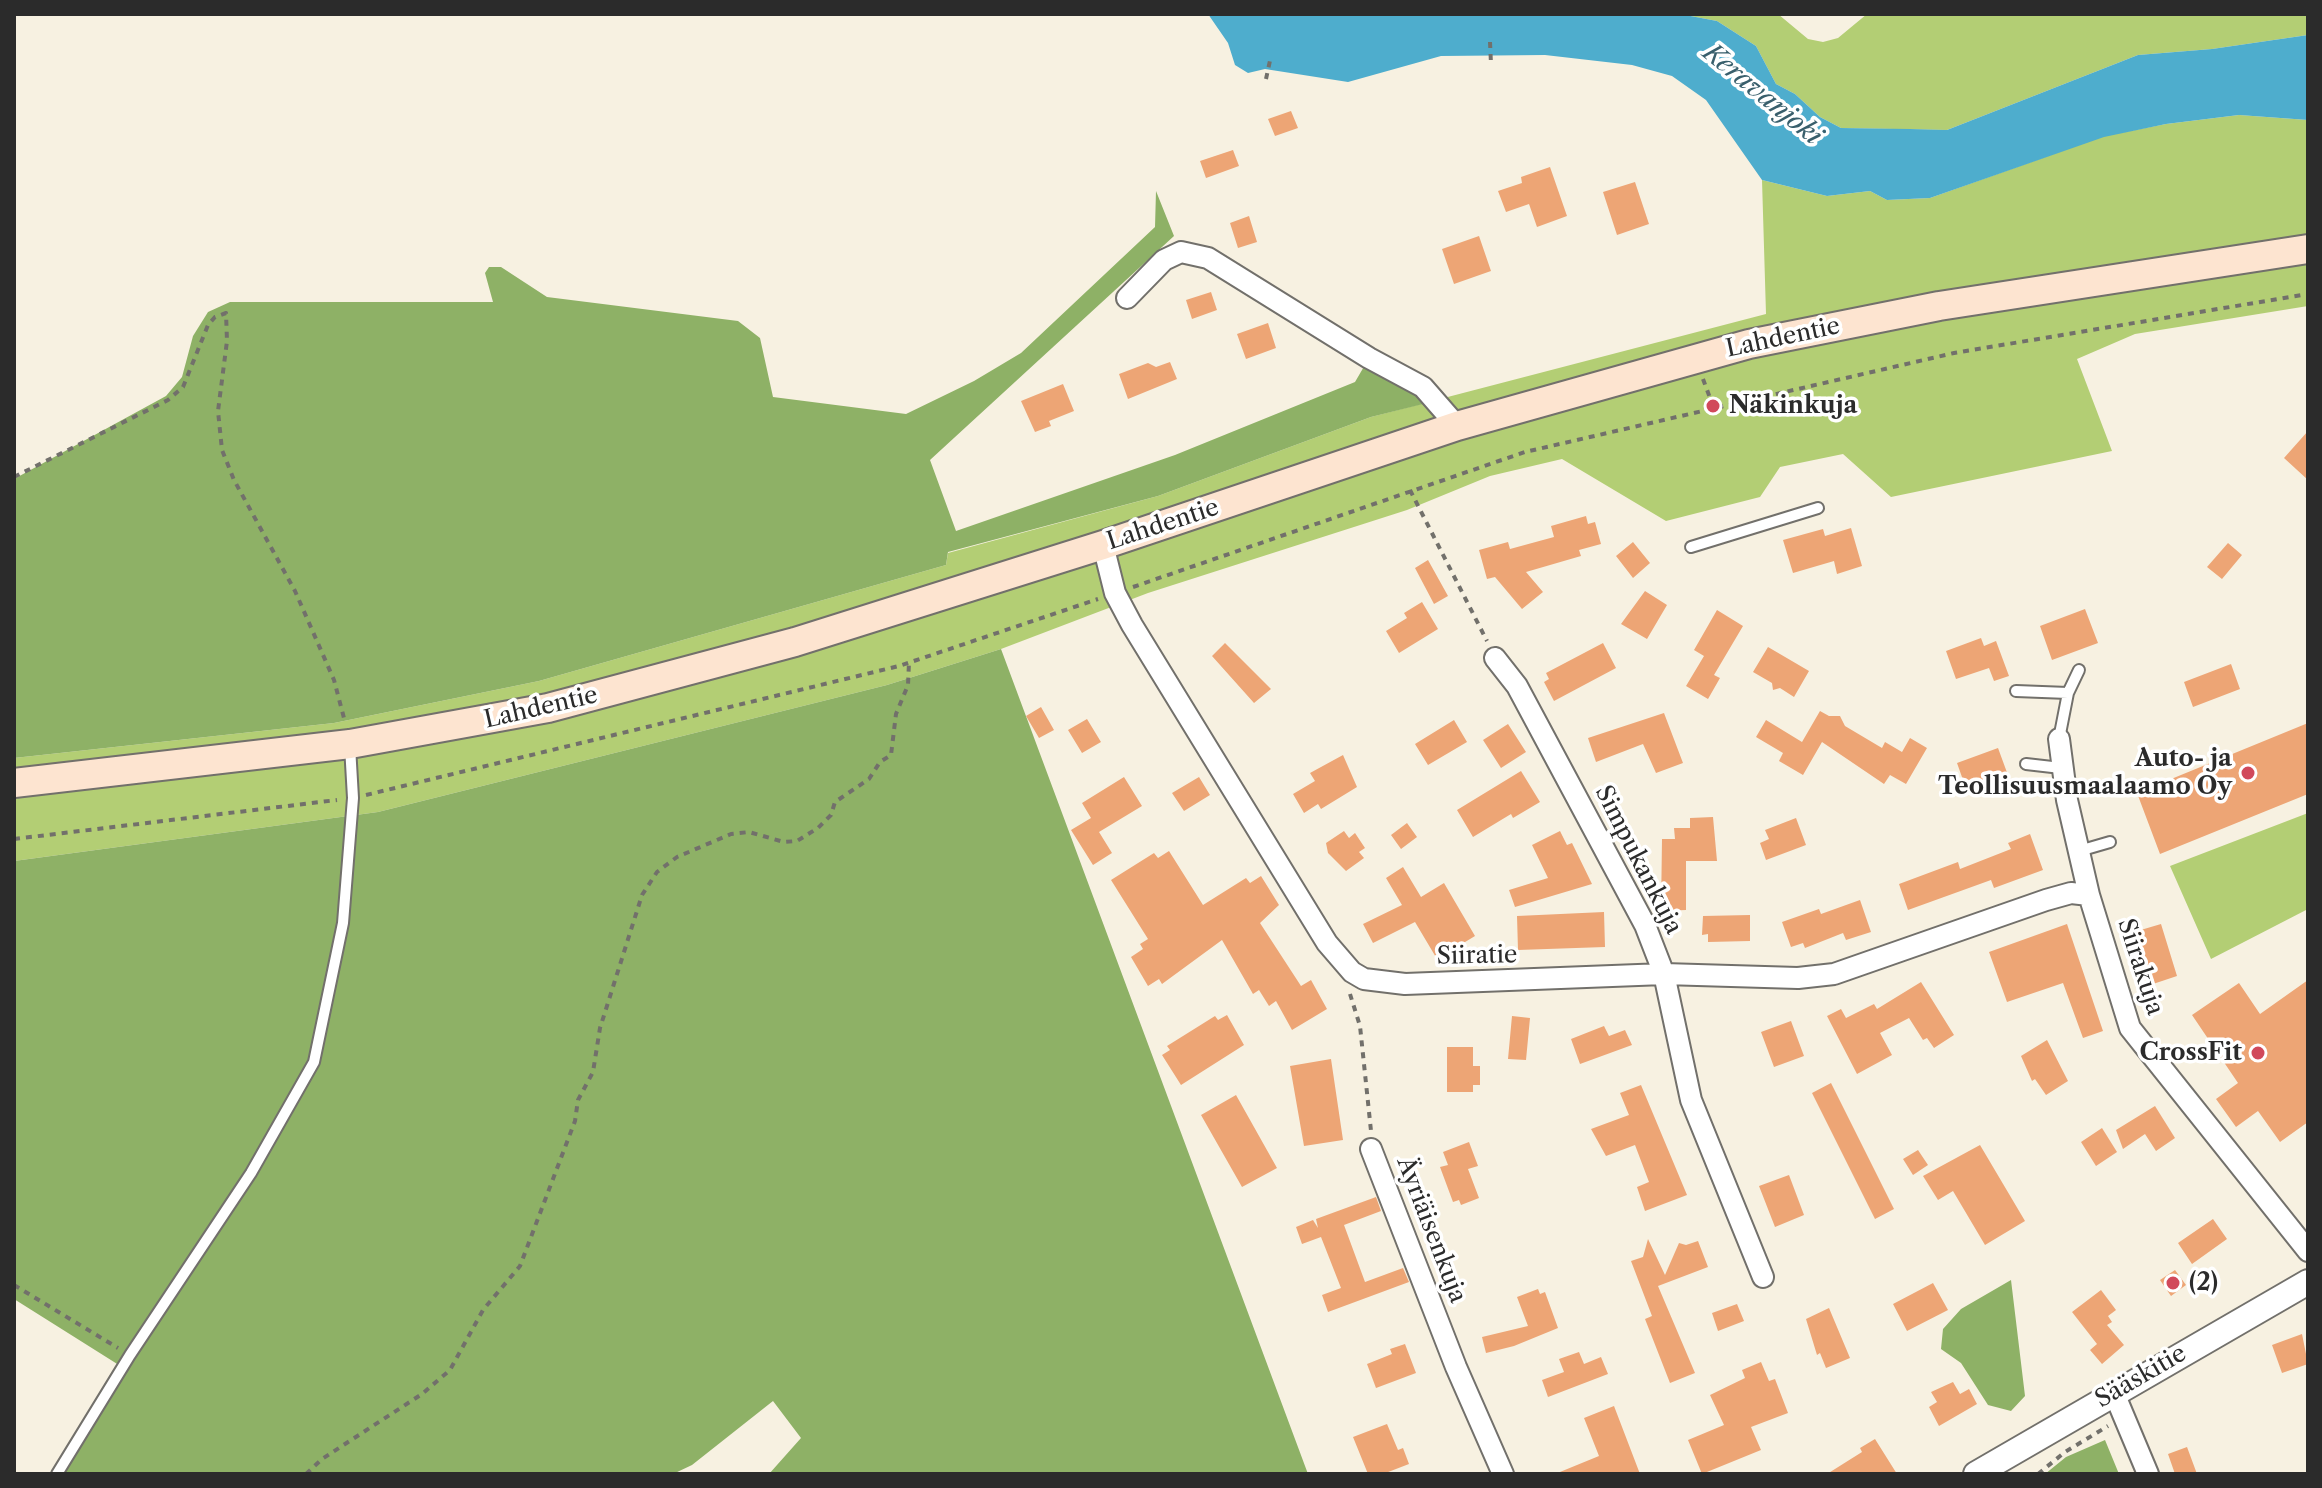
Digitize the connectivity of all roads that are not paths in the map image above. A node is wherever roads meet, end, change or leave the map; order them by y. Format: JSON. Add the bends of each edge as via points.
{"nodes":[{"id":1,"x":2308,"y":249,"type":"edge"},
{"id":2,"x":1127,"y":298,"type":"dead end"},
{"id":3,"x":1457,"y":426,"type":"junction"},
{"id":4,"x":1818,"y":508,"type":"dead end"},
{"id":5,"x":1103,"y":545,"type":"junction"},
{"id":6,"x":1691,"y":547,"type":"dead end"},
{"id":7,"x":1495,"y":658,"type":"road end"},
{"id":8,"x":2079,"y":670,"type":"dead end"},
{"id":9,"x":2016,"y":691,"type":"dead end"},
{"id":10,"x":2068,"y":693,"type":"junction"},
{"id":11,"x":2059,"y":739,"type":"joint"},
{"id":12,"x":350,"y":744,"type":"junction"},
{"id":13,"x":2026,"y":764,"type":"dead end"},
{"id":14,"x":2061,"y":768,"type":"junction"},
{"id":15,"x":14,"y":783,"type":"edge"},
{"id":16,"x":2110,"y":842,"type":"dead end"},
{"id":17,"x":2079,"y":851,"type":"junction"},
{"id":18,"x":2089,"y":895,"type":"junction"},
{"id":19,"x":1664,"y":974,"type":"junction"},
{"id":20,"x":1371,"y":1149,"type":"road end"},
{"id":21,"x":2308,"y":1251,"type":"edge"},
{"id":22,"x":1763,"y":1277,"type":"dead end"},
{"id":23,"x":2308,"y":1282,"type":"edge"},
{"id":24,"x":2114,"y":1393,"type":"junction"},
{"id":25,"x":57,"y":1474,"type":"edge"},
{"id":26,"x":1503,"y":1474,"type":"edge"},
{"id":27,"x":1976,"y":1474,"type":"edge"},
{"id":28,"x":2148,"y":1474,"type":"edge"}],
"edges":[{"from":1,"to":3,"type":"main road","name":"Lahdentie","via":[[1814,330]]},
{"from":2,"to":3,"type":"street","via":[[1164,260],[1181,252],[1208,258],[1423,387]]},
{"from":3,"to":5,"type":"main road","name":"Lahdentie"},
{"from":4,"to":6,"type":"lane"},
{"from":5,"to":12,"type":"main road","name":"Lahdentie","via":[[670,678],[488,721]]},
{"from":5,"to":19,"type":"street","name":"Siiratie","via":[[1115,593],[1132,625],[1327,943],[1352,972],[1364,979],[1405,984]]},
{"from":7,"to":19,"type":"street","name":"Simpukankuja","via":[[1517,686],[1630,896]]},
{"from":8,"to":10,"type":"lane"},
{"from":9,"to":10,"type":"lane"},
{"from":10,"to":11,"type":"lane"},
{"from":11,"to":14,"type":"street","name":"Siirakuja"},
{"from":12,"to":15,"type":"main road","name":"Lahdentie"},
{"from":12,"to":25,"type":"lane","via":[[353,798],[343,923],[314,1062],[251,1173]]},
{"from":13,"to":14,"type":"lane"},
{"from":14,"to":17,"type":"street","name":"Siirakuja"},
{"from":16,"to":17,"type":"lane"},
{"from":17,"to":18,"type":"street","name":"Siirakuja"},
{"from":18,"to":19,"type":"street","name":"Siiratie","via":[[2071,893],[2046,900],[1834,974]]},
{"from":18,"to":21,"type":"street","name":"Siirakuja","via":[[2130,1028]]},
{"from":19,"to":22,"type":"street","name":"Simpukankuja","via":[[1691,1100]]},
{"from":20,"to":26,"type":"street","name":"Äyriäisenkuja"},
{"from":23,"to":24,"type":"street","name":"Sääskitie"},
{"from":24,"to":27,"type":"street","name":"Sääskitie"},
{"from":24,"to":28,"type":"street"}]}
